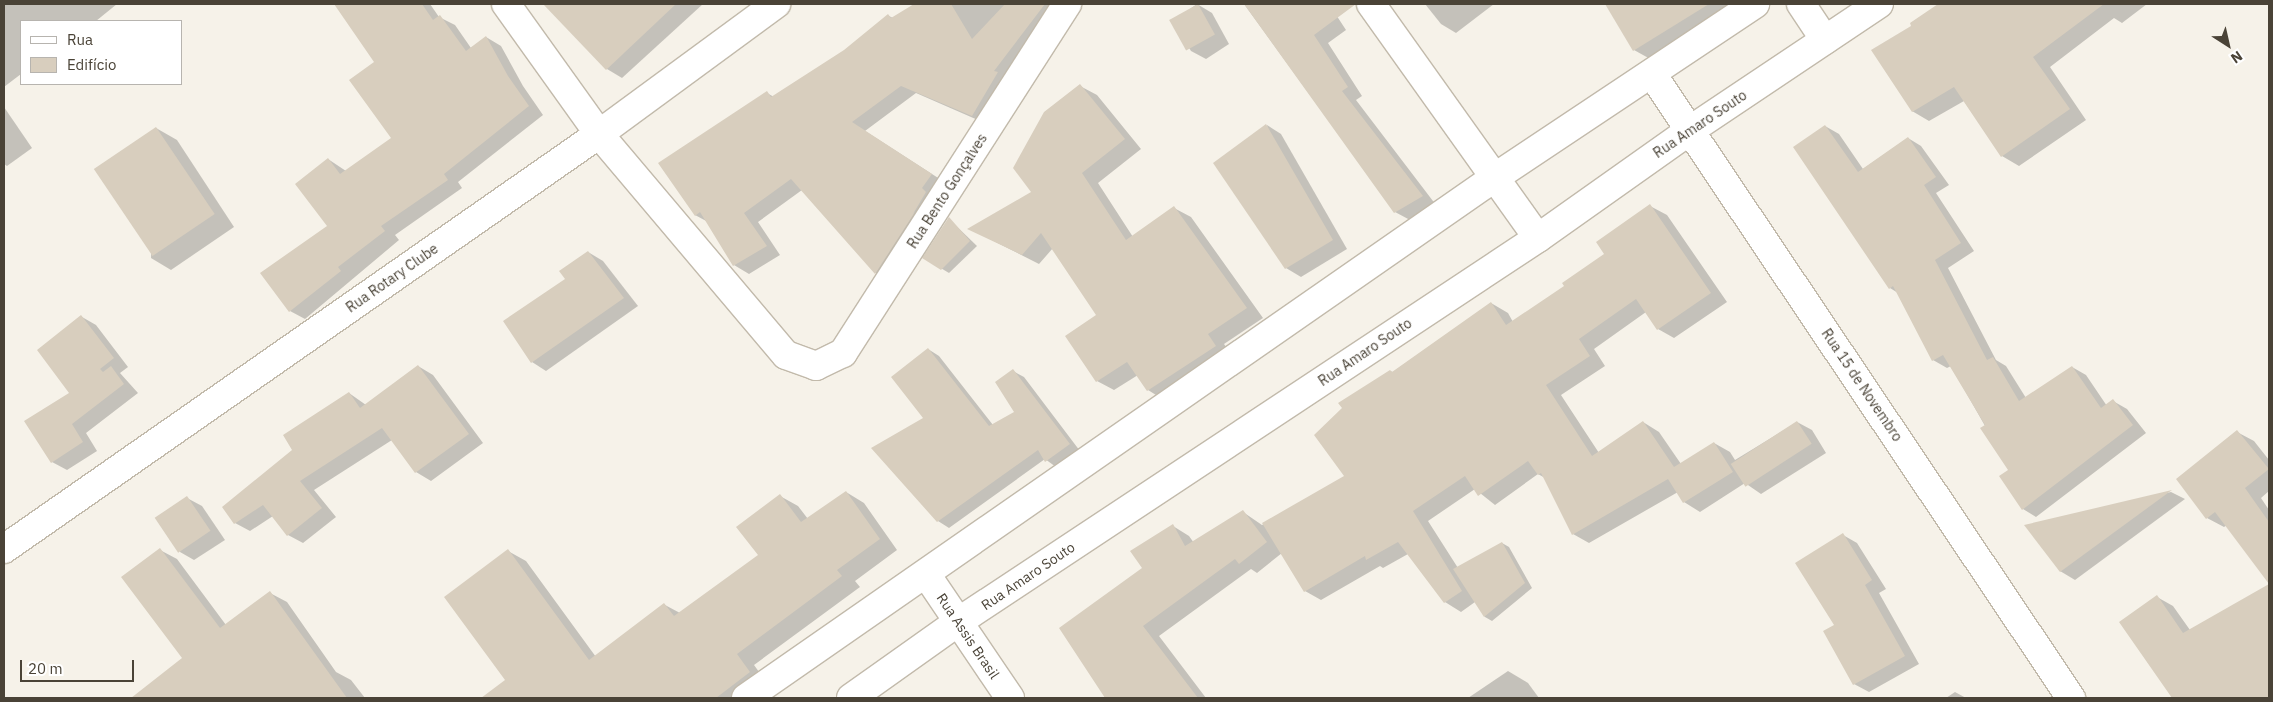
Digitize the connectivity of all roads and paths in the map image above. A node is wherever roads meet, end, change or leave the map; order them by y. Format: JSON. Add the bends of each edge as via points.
{"nodes":[{"id":1,"x":506,"y":4,"type":"edge"},
{"id":2,"x":776,"y":4,"type":"edge"},
{"id":3,"x":1068,"y":4,"type":"edge"},
{"id":4,"x":1371,"y":4,"type":"edge"},
{"id":5,"x":1756,"y":4,"type":"edge"},
{"id":6,"x":1801,"y":4,"type":"edge"},
{"id":7,"x":1879,"y":4,"type":"edge"},
{"id":8,"x":1825,"y":40,"type":"junction"},
{"id":9,"x":1652,"y":74,"type":"junction"},
{"id":10,"x":1692,"y":129,"type":"junction"},
{"id":11,"x":599,"y":134,"type":"junction"},
{"id":12,"x":1494,"y":178,"type":"junction"},
{"id":13,"x":1538,"y":238,"type":"junction"},
{"id":14,"x":4,"y":549,"type":"edge"},
{"id":15,"x":926,"y":574,"type":"junction"},
{"id":16,"x":958,"y":622,"type":"junction"},
{"id":17,"x":746,"y":698,"type":"edge"},
{"id":18,"x":850,"y":698,"type":"edge"},
{"id":19,"x":1010,"y":698,"type":"edge"},
{"id":20,"x":2071,"y":698,"type":"edge"}],
"edges":[{"from":1,"to":11,"type":"street"},
{"from":2,"to":11,"type":"street","name":"Rua Rotary Clube"},
{"from":3,"to":11,"type":"street","name":"Rua Bento Gonçalves","via":[[843,353],[816,366],[786,355]]},
{"from":4,"to":12,"type":"street"},
{"from":5,"to":9,"type":"street"},
{"from":6,"to":8,"type":"street"},
{"from":7,"to":8,"type":"street","name":"Rua Amaro Souto"},
{"from":8,"to":10,"type":"street","name":"Rua Amaro Souto"},
{"from":9,"to":10,"type":"street","name":"Rua 15 de Novembro"},
{"from":9,"to":12,"type":"street"},
{"from":10,"to":13,"type":"street","name":"Rua Amaro Souto"},
{"from":10,"to":20,"type":"street","name":"Rua 15 de Novembro"},
{"from":11,"to":14,"type":"street","name":"Rua Rotary Clube"},
{"from":12,"to":13,"type":"street"},
{"from":12,"to":15,"type":"street"},
{"from":13,"to":16,"type":"street","name":"Rua Amaro Souto"},
{"from":15,"to":16,"type":"street","name":"Rua Assis Brasil"},
{"from":15,"to":17,"type":"street"},
{"from":16,"to":18,"type":"street","name":"Rua Amaro Souto"},
{"from":16,"to":19,"type":"street","name":"Rua Assis Brasil"}]}
